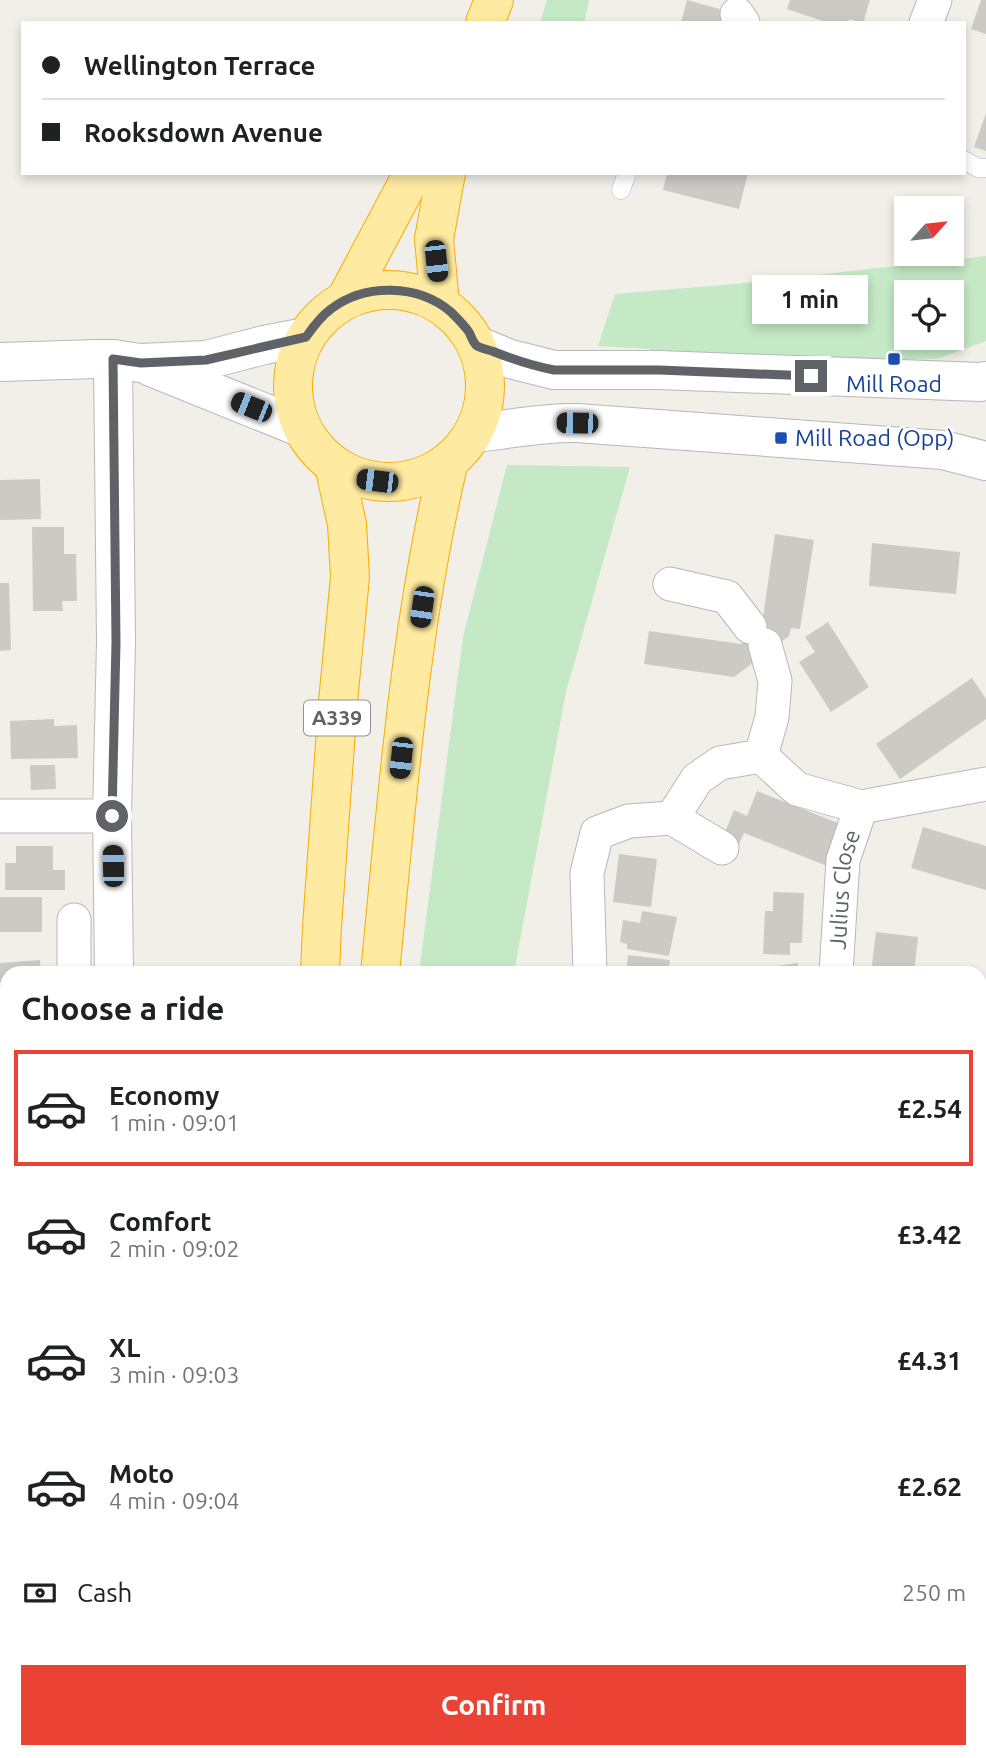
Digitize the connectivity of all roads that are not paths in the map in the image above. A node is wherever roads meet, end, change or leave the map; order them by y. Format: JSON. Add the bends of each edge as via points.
{"nodes":[{"id":1,"x":494,"y":0,"type":"edge"},
{"id":2,"x":935,"y":0,"type":"edge"},
{"id":3,"x":486,"y":21,"type":"edge"},
{"id":4,"x":927,"y":21,"type":"edge"},
{"id":5,"x":966,"y":161,"type":"edge"},
{"id":6,"x":986,"y":168,"type":"edge"},
{"id":7,"x":412,"y":175,"type":"edge"},
{"id":8,"x":446,"y":175,"type":"edge"},
{"id":9,"x":346,"y":299,"type":"junction"},
{"id":10,"x":440,"y":304,"type":"junction"},
{"id":11,"x":306,"y":337,"type":"junction"},
{"id":12,"x":476,"y":345,"type":"junction"},
{"id":13,"x":127,"y":361,"type":"junction"},
{"id":14,"x":0,"y":362,"type":"edge"},
{"id":15,"x":986,"y":381,"type":"edge"},
{"id":16,"x":302,"y":428,"type":"junction"},
{"id":17,"x":461,"y":447,"type":"junction"},
{"id":18,"x":986,"y":461,"type":"edge"},
{"id":19,"x":334,"y":465,"type":"junction"},
{"id":20,"x":670,"y":584,"type":"dead end"},
{"id":21,"x":761,"y":756,"type":"junction"},
{"id":22,"x":986,"y":784,"type":"edge"},
{"id":23,"x":861,"y":807,"type":"junction"},
{"id":24,"x":0,"y":816,"type":"edge"},
{"id":25,"x":112,"y":816,"type":"junction"},
{"id":26,"x":672,"y":818,"type":"junction"},
{"id":27,"x":722,"y":848,"type":"dead end"},
{"id":28,"x":74,"y":945,"type":"edge"},
{"id":29,"x":114,"y":956,"type":"edge"},
{"id":30,"x":320,"y":966,"type":"edge"},
{"id":31,"x":381,"y":966,"type":"edge"},
{"id":32,"x":590,"y":966,"type":"edge"},
{"id":33,"x":836,"y":966,"type":"edge"}],
"edges":[{"from":1,"to":3,"type":"highway"},
{"from":2,"to":4,"type":"street"},
{"from":5,"to":6,"type":"lane"},
{"from":7,"to":9,"type":"highway"},
{"from":8,"to":10,"type":"highway","via":[[434,239]]},
{"from":9,"to":10,"type":"highway","via":[[394,289]]},
{"from":9,"to":11,"type":"highway","via":[[330,309]]},
{"from":10,"to":12,"type":"highway","via":[[461,322]]},
{"from":11,"to":13,"type":"street","via":[[206,360]]},
{"from":11,"to":16,"type":"highway","via":[[292,382]]},
{"from":12,"to":15,"type":"street","via":[[554,370]]},
{"from":12,"to":17,"type":"highway","via":[[484,374],[483,405]]},
{"from":13,"to":14,"type":"street"},
{"from":13,"to":16,"type":"street"},
{"from":13,"to":25,"type":"street"},
{"from":16,"to":19,"type":"highway"},
{"from":17,"to":18,"type":"street","via":[[506,430],[577,423],[943,450]]},
{"from":17,"to":19,"type":"highway","via":[[423,476],[393,482],[362,479]]},
{"from":17,"to":31,"type":"highway","number":"A339","via":[[439,504],[425,582],[404,732]]},
{"from":19,"to":30,"type":"highway","number":"A339","via":[[347,524],[351,577]]},
{"from":20,"to":21,"type":"street","via":[[727,597],[757,636],[775,681],[772,717]]},
{"from":21,"to":23,"type":"street","name":"Julius Close","via":[[797,789]]},
{"from":21,"to":26,"type":"street","via":[[720,763],[697,779]]},
{"from":22,"to":23,"type":"street","name":"Julius Close"},
{"from":23,"to":33,"type":"street","name":"Julius Close","via":[[843,860]]},
{"from":24,"to":25,"type":"street"},
{"from":25,"to":29,"type":"street"},
{"from":26,"to":27,"type":"street"},
{"from":26,"to":32,"type":"street","via":[[629,821],[597,833],[587,873]]},
{"from":28,"to":29,"type":"street"}]}
